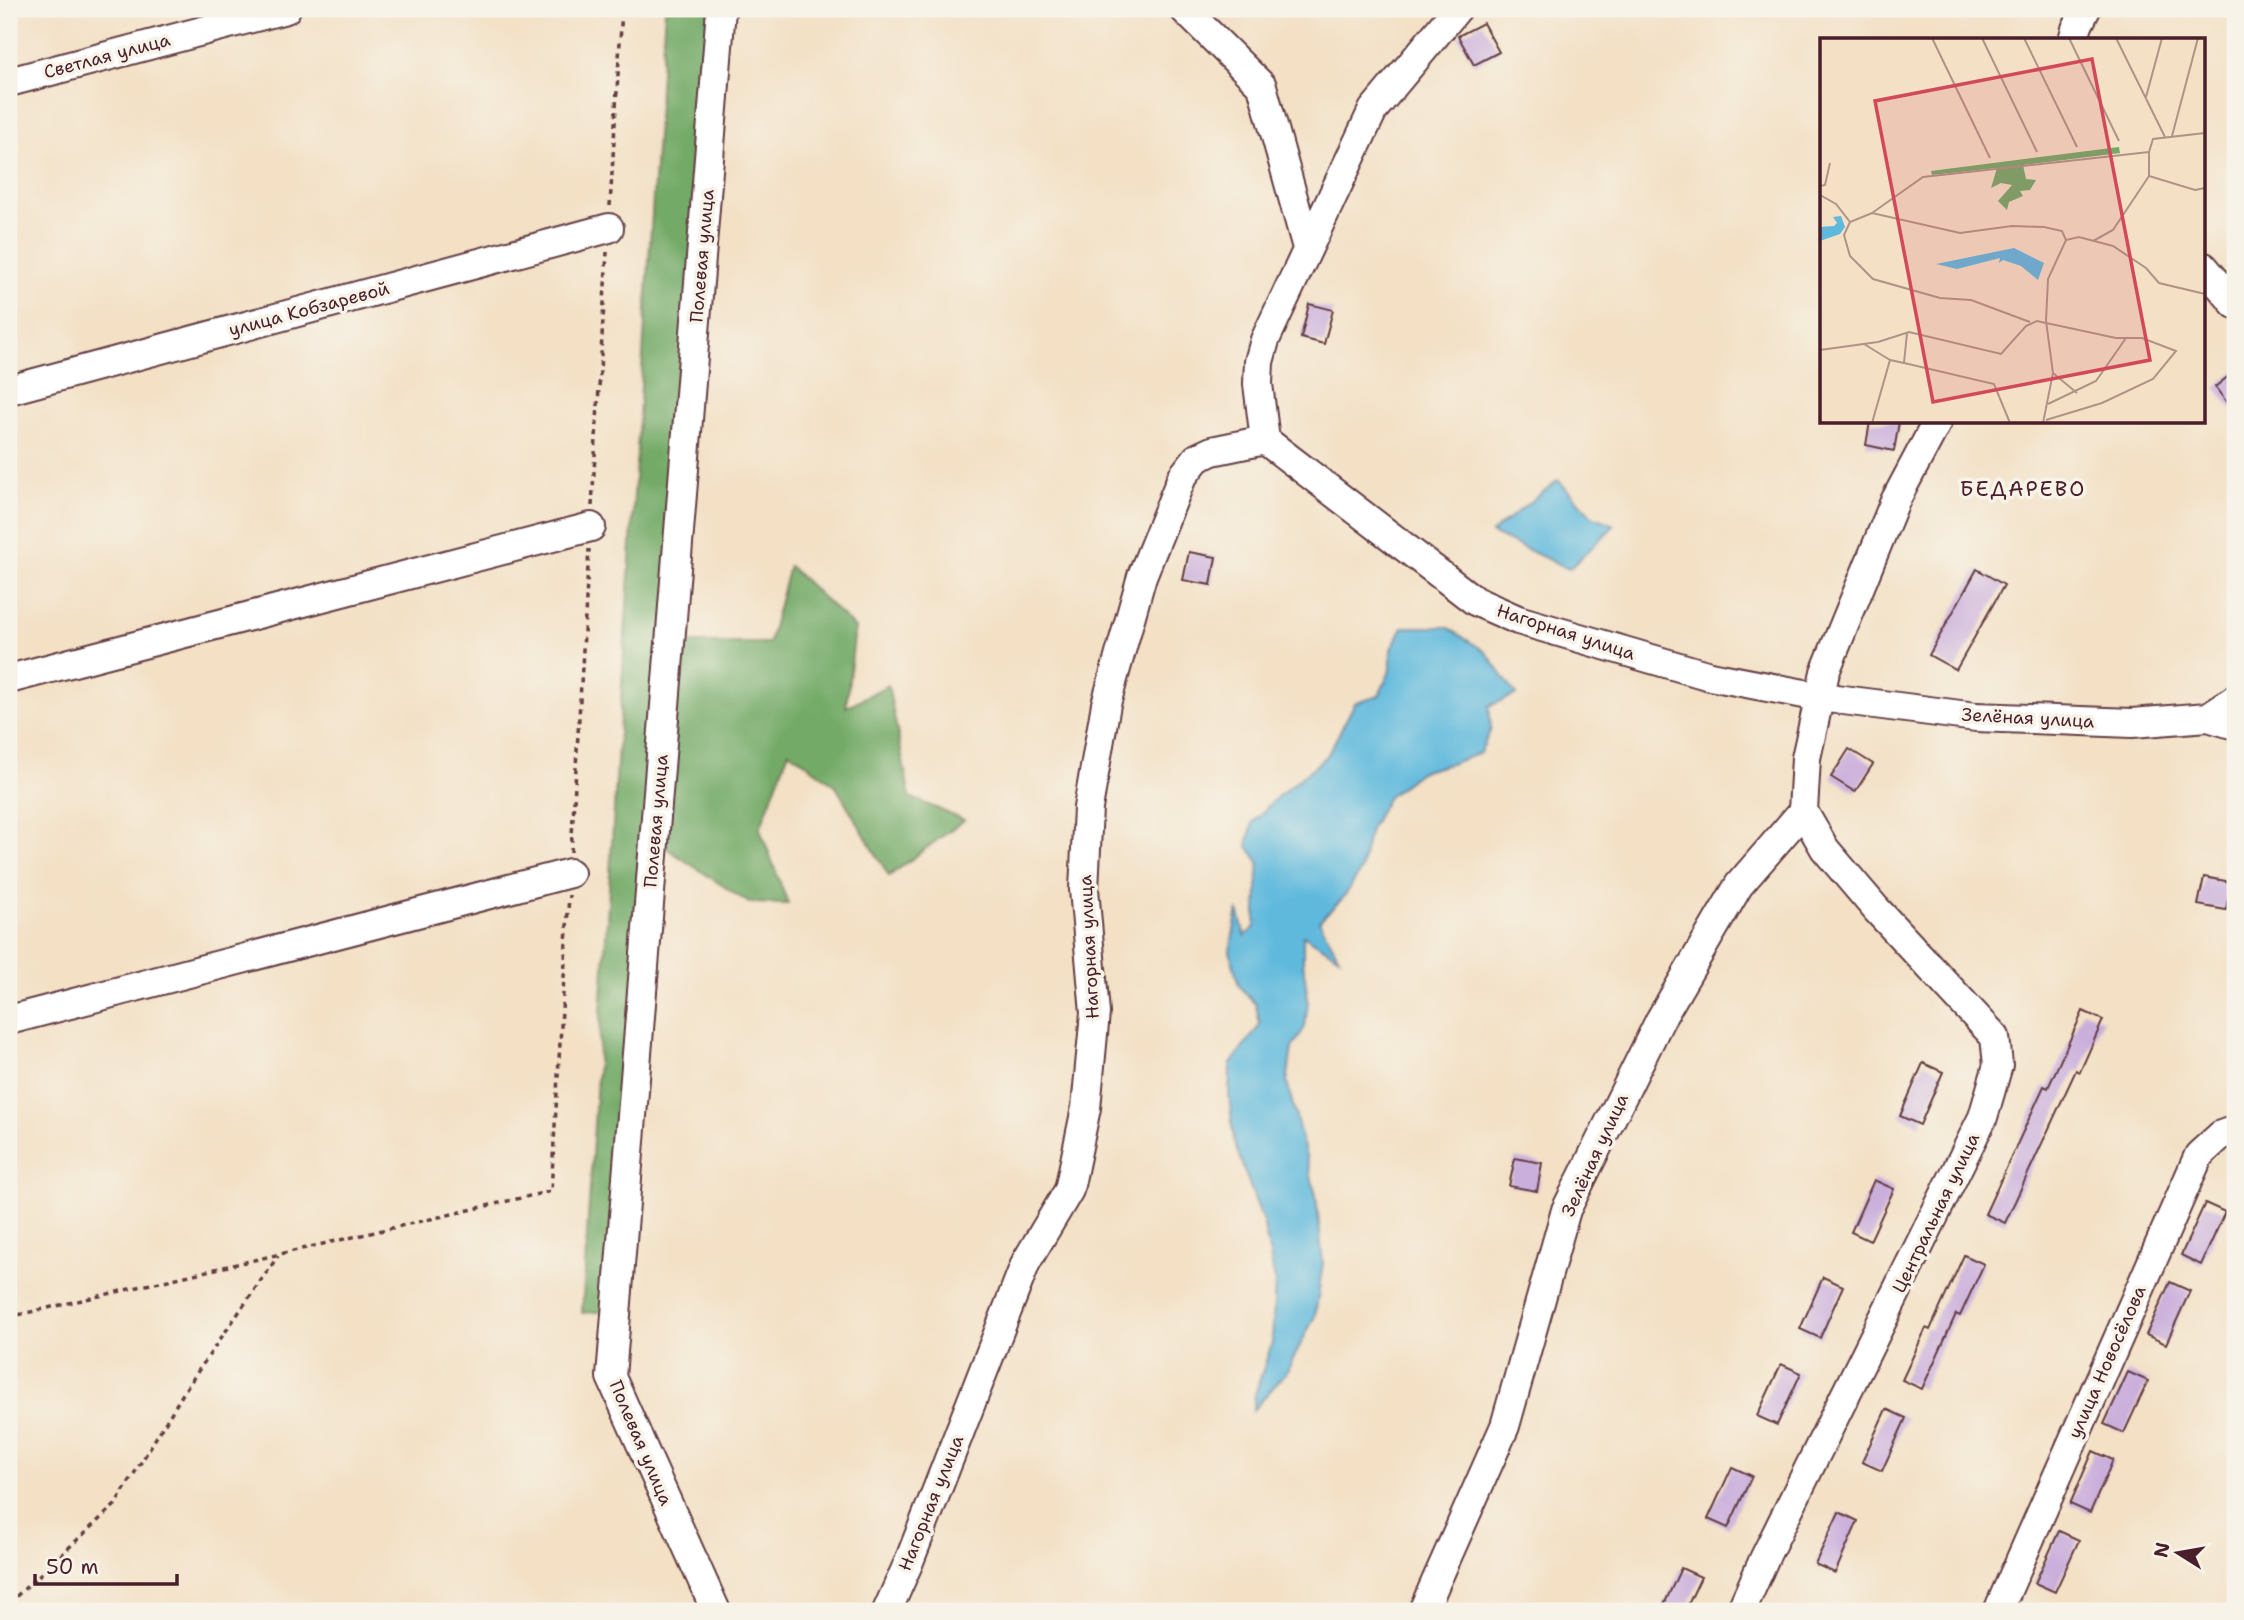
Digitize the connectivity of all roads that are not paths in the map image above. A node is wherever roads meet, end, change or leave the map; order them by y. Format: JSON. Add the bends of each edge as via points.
{"nodes":[{"id":1,"x":286,"y":9,"type":"edge"},
{"id":2,"x":722,"y":9,"type":"edge"},
{"id":3,"x":1184,"y":9,"type":"edge"},
{"id":4,"x":1457,"y":9,"type":"edge"},
{"id":5,"x":2086,"y":9,"type":"edge"},
{"id":6,"x":2074,"y":38,"type":"edge"},
{"id":7,"x":9,"y":82,"type":"edge"},
{"id":8,"x":608,"y":228,"type":"road end"},
{"id":9,"x":1307,"y":248,"type":"junction"},
{"id":10,"x":2206,"y":269,"type":"edge"},
{"id":11,"x":2235,"y":304,"type":"edge"},
{"id":12,"x":9,"y":390,"type":"edge"},
{"id":13,"x":1936,"y":424,"type":"edge"},
{"id":14,"x":1265,"y":440,"type":"junction"},
{"id":15,"x":590,"y":527,"type":"road end"},
{"id":16,"x":9,"y":679,"type":"edge"},
{"id":17,"x":1819,"y":697,"type":"junction"},
{"id":18,"x":2235,"y":699,"type":"edge"},
{"id":19,"x":2208,"y":716,"type":"junction"},
{"id":20,"x":2235,"y":725,"type":"edge"},
{"id":21,"x":1803,"y":811,"type":"junction"},
{"id":22,"x":570,"y":873,"type":"road end"},
{"id":23,"x":9,"y":1020,"type":"edge"},
{"id":24,"x":2235,"y":1130,"type":"edge"},
{"id":25,"x":716,"y":1611,"type":"edge"},
{"id":26,"x":887,"y":1611,"type":"edge"},
{"id":27,"x":1423,"y":1611,"type":"edge"},
{"id":28,"x":1741,"y":1611,"type":"edge"},
{"id":29,"x":1998,"y":1611,"type":"edge"}],
"edges":[{"from":1,"to":7,"type":"street","name":"Светлая улица"},
{"from":2,"to":25,"type":"street","name":"Полевая улица","via":[[611,1377]]},
{"from":3,"to":9,"type":"street","via":[[1262,86]]},
{"from":4,"to":9,"type":"street","via":[[1373,110]]},
{"from":5,"to":6,"type":"street"},
{"from":8,"to":12,"type":"street","name":"улица Кобзаревой"},
{"from":9,"to":14,"type":"street","via":[[1259,362]]},
{"from":10,"to":11,"type":"street"},
{"from":13,"to":17,"type":"street","via":[[1895,501]]},
{"from":14,"to":17,"type":"street","name":"Нагорная улица","via":[[1475,601],[1518,620],[1710,676]]},
{"from":14,"to":26,"type":"street","name":"Нагорная улица","via":[[1197,458],[1182,477],[1142,576],[1106,704],[1088,808],[1084,889],[1095,1013],[1086,1108],[1069,1190],[1026,1262]]},
{"from":15,"to":16,"type":"street"},
{"from":17,"to":19,"type":"street","name":"Зелёная улица","via":[[1976,717],[2132,723]]},
{"from":17,"to":21,"type":"street","via":[[1806,758]]},
{"from":18,"to":19,"type":"street"},
{"from":19,"to":20,"type":"street","name":"Зелёная улица"},
{"from":21,"to":27,"type":"street","name":"Зелёная улица","via":[[1739,885],[1660,1020],[1566,1210],[1505,1426]]},
{"from":21,"to":28,"type":"street","name":"Центральная улица","via":[[1825,849],[1876,909],[1996,1037],[1998,1065],[1983,1117]]},
{"from":22,"to":23,"type":"street"},
{"from":24,"to":29,"type":"street","name":"улица Новосёлова","via":[[2221,1135],[2199,1155]]}]}
